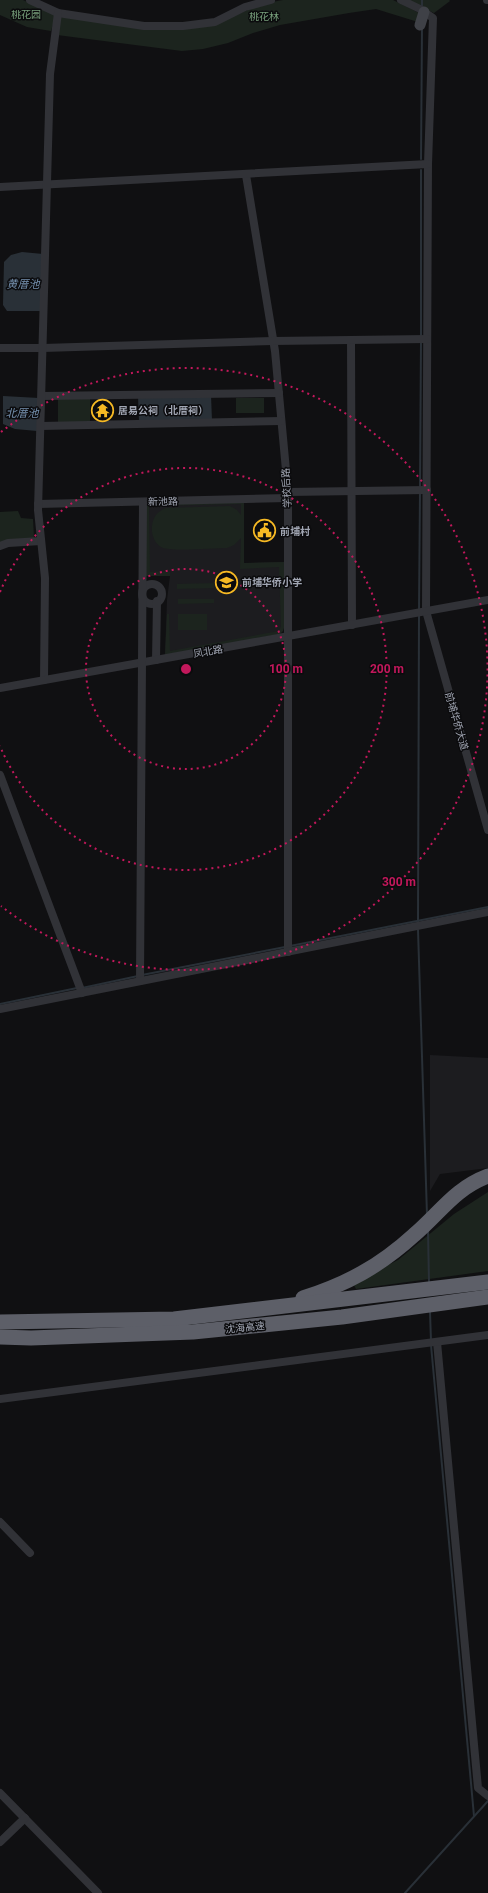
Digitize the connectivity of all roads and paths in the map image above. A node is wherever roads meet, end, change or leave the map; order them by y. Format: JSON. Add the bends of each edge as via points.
{"nodes":[{"id":1,"x":30,"y":0,"type":"edge"},
{"id":2,"x":271,"y":0,"type":"edge"},
{"id":3,"x":401,"y":0,"type":"edge"},
{"id":4,"x":424,"y":12,"type":"junction"},
{"id":5,"x":58,"y":13,"type":"junction"},
{"id":6,"x":420,"y":25,"type":"dead end"},
{"id":7,"x":428,"y":164,"type":"junction"},
{"id":8,"x":246,"y":174,"type":"junction"},
{"id":9,"x":48,"y":186,"type":"junction"},
{"id":10,"x":0,"y":188,"type":"edge"},
{"id":11,"x":351,"y":340,"type":"junction"},
{"id":12,"x":423,"y":340,"type":"junction"},
{"id":13,"x":273,"y":341,"type":"junction"},
{"id":14,"x":0,"y":348,"type":"edge"},
{"id":15,"x":43,"y":348,"type":"junction"},
{"id":16,"x":278,"y":393,"type":"junction"},
{"id":17,"x":42,"y":396,"type":"junction"},
{"id":18,"x":281,"y":422,"type":"junction"},
{"id":19,"x":41,"y":426,"type":"junction"},
{"id":20,"x":422,"y":490,"type":"junction"},
{"id":21,"x":352,"y":491,"type":"junction"},
{"id":22,"x":288,"y":495,"type":"junction"},
{"id":23,"x":143,"y":502,"type":"junction"},
{"id":24,"x":38,"y":504,"type":"junction"},
{"id":25,"x":41,"y":540,"type":"junction"},
{"id":26,"x":0,"y":546,"type":"edge"},
{"id":27,"x":142,"y":594,"type":"junction"},
{"id":28,"x":488,"y":600,"type":"edge"},
{"id":29,"x":157,"y":602,"type":"junction"},
{"id":30,"x":422,"y":612,"type":"junction"},
{"id":31,"x":352,"y":625,"type":"junction"},
{"id":32,"x":286,"y":636,"type":"junction"},
{"id":33,"x":156,"y":660,"type":"junction"},
{"id":34,"x":143,"y":662,"type":"junction"},
{"id":35,"x":44,"y":680,"type":"junction"},
{"id":36,"x":0,"y":688,"type":"edge"},
{"id":37,"x":0,"y":775,"type":"edge"},
{"id":38,"x":488,"y":830,"type":"edge"},
{"id":39,"x":488,"y":912,"type":"edge"},
{"id":40,"x":288,"y":948,"type":"junction"},
{"id":41,"x":140,"y":978,"type":"junction"},
{"id":42,"x":81,"y":989,"type":"junction"},
{"id":43,"x":0,"y":1009,"type":"edge"},
{"id":44,"x":488,"y":1176,"type":"edge"},
{"id":45,"x":488,"y":1282,"type":"edge"},
{"id":46,"x":488,"y":1296,"type":"edge"},
{"id":47,"x":488,"y":1306,"type":"edge"},
{"id":48,"x":265,"y":1309,"type":"junction"},
{"id":49,"x":390,"y":1311,"type":"junction"},
{"id":50,"x":0,"y":1322,"type":"edge"},
{"id":51,"x":488,"y":1335,"type":"edge"},
{"id":52,"x":0,"y":1337,"type":"edge"},
{"id":53,"x":433,"y":1343,"type":"junction"},
{"id":54,"x":0,"y":1399,"type":"edge"},
{"id":55,"x":0,"y":1522,"type":"edge"},
{"id":56,"x":30,"y":1553,"type":"dead end"},
{"id":57,"x":0,"y":1793,"type":"edge"},
{"id":58,"x":488,"y":1796,"type":"edge"},
{"id":59,"x":25,"y":1818,"type":"junction"},
{"id":60,"x":0,"y":1842,"type":"edge"},
{"id":61,"x":98,"y":1893,"type":"edge"}],
"edges":[{"from":1,"to":5,"type":"street"},
{"from":2,"to":5,"type":"street","via":[[245,7],[215,22],[183,26],[144,26]]},
{"from":3,"to":4,"type":"street"},
{"from":4,"to":6,"type":"main road"},
{"from":4,"to":7,"type":"street","name":"前埔华侨大道","via":[[433,18]]},
{"from":5,"to":9,"type":"street","via":[[50,74]]},
{"from":7,"to":8,"type":"street"},
{"from":7,"to":12,"type":"street","name":"前埔华侨大道"},
{"from":8,"to":9,"type":"street"},
{"from":8,"to":13,"type":"street","name":"学校后路"},
{"from":9,"to":10,"type":"street"},
{"from":9,"to":15,"type":"street"},
{"from":11,"to":12,"type":"street"},
{"from":11,"to":13,"type":"street"},
{"from":11,"to":21,"type":"street"},
{"from":12,"to":20,"type":"street","name":"前埔华侨大道"},
{"from":13,"to":15,"type":"street"},
{"from":13,"to":16,"type":"street","name":"学校后路"},
{"from":14,"to":15,"type":"street"},
{"from":15,"to":17,"type":"street"},
{"from":16,"to":17,"type":"street"},
{"from":16,"to":18,"type":"street","name":"学校后路"},
{"from":17,"to":19,"type":"street"},
{"from":18,"to":19,"type":"street"},
{"from":18,"to":22,"type":"street","name":"学校后路"},
{"from":19,"to":24,"type":"street"},
{"from":20,"to":21,"type":"street","name":"新池路"},
{"from":20,"to":30,"type":"street","name":"前埔华侨大道"},
{"from":21,"to":22,"type":"street","name":"新池路"},
{"from":21,"to":31,"type":"street"},
{"from":22,"to":23,"type":"street","name":"新池路"},
{"from":22,"to":32,"type":"street","name":"学校后路"},
{"from":23,"to":24,"type":"street","name":"新池路"},
{"from":23,"to":27,"type":"street"},
{"from":24,"to":25,"type":"street"},
{"from":25,"to":26,"type":"street"},
{"from":25,"to":35,"type":"street","via":[[45,578]]},
{"from":27,"to":29,"type":"street","via":[[147,602]]},
{"from":27,"to":29,"type":"street","via":[[146,585],[156,585],[161,592]]},
{"from":27,"to":34,"type":"street"},
{"from":28,"to":30,"type":"street","name":"凤北路"},
{"from":29,"to":33,"type":"street"},
{"from":30,"to":31,"type":"street","name":"凤北路"},
{"from":30,"to":38,"type":"street","name":"前埔华侨大道"},
{"from":31,"to":32,"type":"street","name":"凤北路"},
{"from":32,"to":33,"type":"street","name":"凤北路"},
{"from":32,"to":40,"type":"street","name":"学校后路"},
{"from":33,"to":34,"type":"street","name":"凤北路"},
{"from":34,"to":35,"type":"street","name":"凤北路"},
{"from":34,"to":41,"type":"street"},
{"from":35,"to":36,"type":"street","name":"凤北路"},
{"from":37,"to":42,"type":"street"},
{"from":39,"to":40,"type":"street"},
{"from":40,"to":41,"type":"street"},
{"from":41,"to":42,"type":"street"},
{"from":42,"to":43,"type":"street"},
{"from":44,"to":48,"type":"highway","via":[[461,1189],[415,1235],[380,1263],[348,1282]]},
{"from":45,"to":48,"type":"highway","name":"沈海高速"},
{"from":46,"to":49,"type":"highway","name":"沈海高速"},
{"from":47,"to":49,"type":"highway"},
{"from":48,"to":50,"type":"highway","name":"沈海高速","via":[[174,1320]]},
{"from":49,"to":52,"type":"highway","name":"沈海高速","via":[[193,1332]]},
{"from":51,"to":53,"type":"street"},
{"from":53,"to":54,"type":"street"},
{"from":53,"to":58,"type":"street","via":[[478,1788]]},
{"from":55,"to":56,"type":"street"},
{"from":57,"to":59,"type":"street"},
{"from":59,"to":60,"type":"street"},
{"from":59,"to":61,"type":"street"}]}
